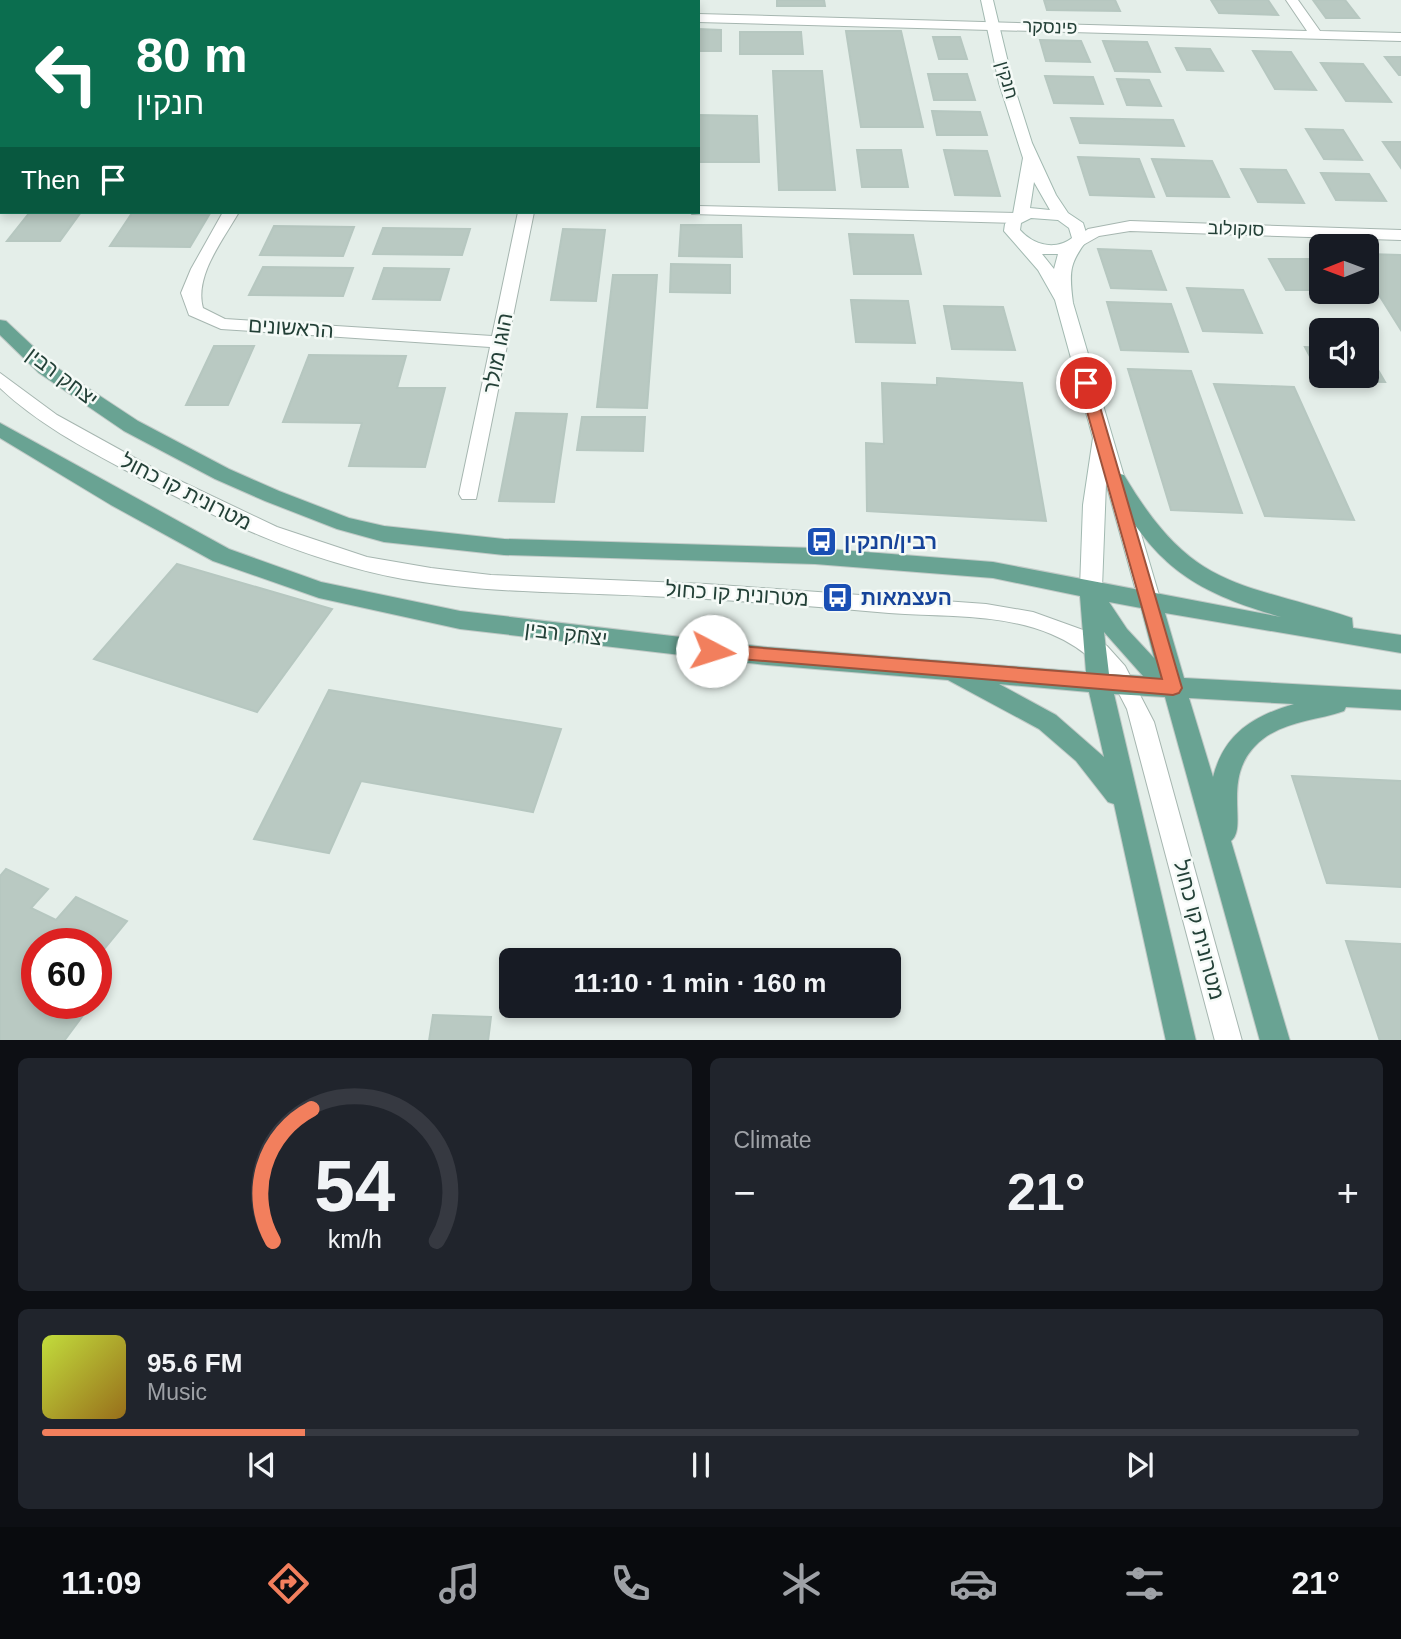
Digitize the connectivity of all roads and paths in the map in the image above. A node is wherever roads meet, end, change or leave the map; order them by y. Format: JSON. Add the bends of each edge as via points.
{"nodes":[{"id":1,"x":987,"y":0,"type":"edge"},
{"id":2,"x":1292,"y":0,"type":"edge"},
{"id":3,"x":700,"y":18,"type":"edge"},
{"id":4,"x":992,"y":25,"type":"junction"},
{"id":5,"x":1316,"y":35,"type":"junction"},
{"id":6,"x":1401,"y":37,"type":"edge"},
{"id":7,"x":1029,"y":159,"type":"junction"},
{"id":8,"x":700,"y":211,"type":"edge"},
{"id":9,"x":230,"y":214,"type":"edge"},
{"id":10,"x":526,"y":214,"type":"edge"},
{"id":11,"x":1019,"y":216,"type":"junction"},
{"id":12,"x":1062,"y":216,"type":"junction"},
{"id":13,"x":923,"y":218,"type":"junction"},
{"id":14,"x":1401,"y":235,"type":"edge"},
{"id":15,"x":1020,"y":240,"type":"junction"},
{"id":16,"x":1074,"y":245,"type":"junction"},
{"id":17,"x":1064,"y":303,"type":"junction"},
{"id":18,"x":0,"y":325,"type":"edge"},
{"id":19,"x":500,"y":342,"type":"junction"},
{"id":20,"x":0,"y":378,"type":"edge"},
{"id":21,"x":0,"y":429,"type":"edge"},
{"id":22,"x":1101,"y":436,"type":"junction"},
{"id":23,"x":1116,"y":480,"type":"junction"},
{"id":24,"x":470,"y":494,"type":"dead end"},
{"id":25,"x":1091,"y":588,"type":"junction"},
{"id":26,"x":1150,"y":602,"type":"junction"},
{"id":27,"x":1401,"y":637,"type":"edge"},
{"id":28,"x":1401,"y":643,"type":"edge"},
{"id":29,"x":1093,"y":646,"type":"junction"},
{"id":30,"x":942,"y":670,"type":"junction"},
{"id":31,"x":1099,"y":682,"type":"junction"},
{"id":32,"x":1127,"y":685,"type":"junction"},
{"id":33,"x":1173,"y":688,"type":"junction"},
{"id":34,"x":1369,"y":698,"type":"junction"},
{"id":35,"x":1401,"y":700,"type":"edge"},
{"id":36,"x":1125,"y":808,"type":"junction"},
{"id":37,"x":1234,"y":904,"type":"junction"},
{"id":38,"x":1181,"y":1040,"type":"edge"},
{"id":39,"x":1229,"y":1040,"type":"edge"},
{"id":40,"x":1275,"y":1040,"type":"edge"}],
"edges":[{"from":1,"to":4,"type":"street","name":"חנקין"},
{"from":2,"to":5,"type":"street"},
{"from":3,"to":4,"type":"street","name":"פינסקר"},
{"from":4,"to":5,"type":"street","name":"פינסקר"},
{"from":4,"to":7,"type":"street","name":"חנקין"},
{"from":5,"to":6,"type":"street","name":"פינסקר"},
{"from":7,"to":11,"type":"street","name":"חנקין"},
{"from":7,"to":12,"type":"street","name":"חנקין"},
{"from":8,"to":13,"type":"street"},
{"from":9,"to":19,"type":"street","name":"הראשונים","via":[[190,293],[195,311],[221,324]]},
{"from":10,"to":19,"type":"street","name":"הוגו מולר"},
{"from":11,"to":12,"type":"street","via":[[1041,212]]},
{"from":11,"to":13,"type":"street"},
{"from":11,"to":15,"type":"street","name":"חנקין","via":[[1012,225]]},
{"from":12,"to":16,"type":"street","name":"חנקין","via":[[1080,233]]},
{"from":13,"to":15,"type":"street","via":[[982,227]]},
{"from":14,"to":16,"type":"street","name":"סוקולוב","via":[[1130,226],[1094,232]]},
{"from":15,"to":16,"type":"street","via":[[1045,249]]},
{"from":15,"to":17,"type":"street","via":[[1045,268]]},
{"from":16,"to":17,"type":"street","via":[[1064,256]]},
{"from":17,"to":22,"type":"street"},
{"from":18,"to":25,"type":"main road","name":"יצחק רבין","via":[[46,369],[131,426],[272,496],[384,534],[504,547],[873,559],[993,570]]},
{"from":19,"to":24,"type":"street","name":"הוגו מולר"},
{"from":20,"to":29,"type":"lane","name":"מטרונית קו כחול","via":[[82,438],[211,507],[299,545],[376,566],[466,582],[754,594],[979,612],[1046,624]]},
{"from":21,"to":30,"type":"main road","name":"יצחק רבין","via":[[221,555],[318,590],[460,620],[559,634]]},
{"from":22,"to":23,"type":"street"},
{"from":22,"to":25,"type":"street"},
{"from":23,"to":26,"type":"street"},
{"from":23,"to":27,"type":"main road","via":[[1139,519],[1184,566],[1243,595]]},
{"from":25,"to":26,"type":"main road","name":"יצחק רבין"},
{"from":25,"to":29,"type":"main road"},
{"from":25,"to":33,"type":"main road","via":[[1112,628]]},
{"from":26,"to":28,"type":"main road"},
{"from":26,"to":33,"type":"main road"},
{"from":29,"to":31,"type":"main road"},
{"from":29,"to":32,"type":"lane","name":"מטרונית קו כחול"},
{"from":30,"to":31,"type":"main road","name":"יצחק רבין"},
{"from":30,"to":36,"type":"main road","via":[[1007,698],[1069,736],[1089,754]]},
{"from":31,"to":32,"type":"main road","name":"יצחק רבין"},
{"from":31,"to":36,"type":"main road"},
{"from":32,"to":33,"type":"main road","name":"יצחק רבין"},
{"from":32,"to":39,"type":"lane","name":"מטרונית קו כחול","via":[[1143,722]]},
{"from":33,"to":34,"type":"main road"},
{"from":33,"to":37,"type":"main road"},
{"from":34,"to":35,"type":"main road"},
{"from":34,"to":37,"type":"main road","via":[[1270,722],[1235,748],[1224,772],[1221,800]]},
{"from":36,"to":38,"type":"main road"},
{"from":37,"to":40,"type":"main road"}]}
